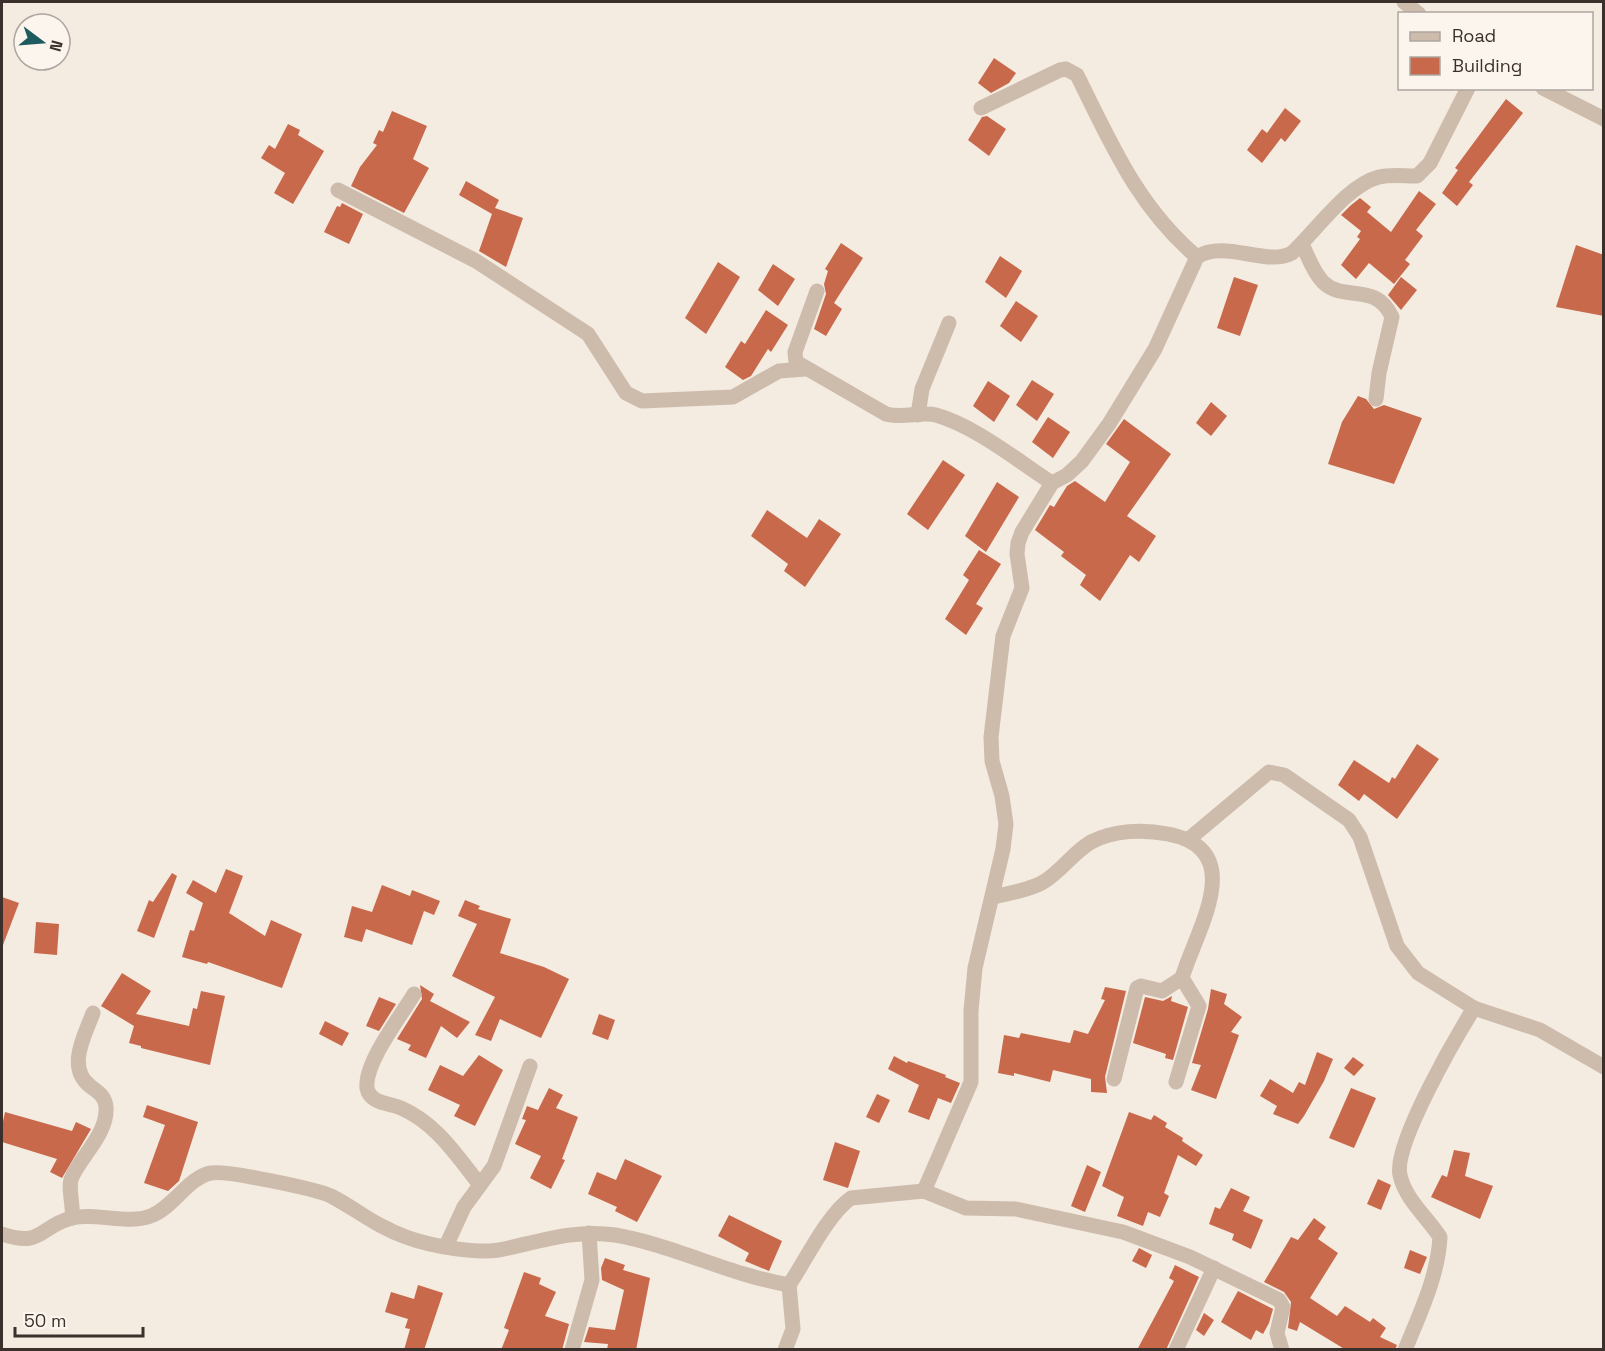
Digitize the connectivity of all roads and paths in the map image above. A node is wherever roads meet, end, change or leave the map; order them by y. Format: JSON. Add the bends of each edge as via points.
{"nodes":[{"id":1,"x":1404,"y":2,"type":"edge"},
{"id":2,"x":1416,"y":12,"type":"edge"},
{"id":3,"x":1467,"y":90,"type":"edge"},
{"id":4,"x":1546,"y":90,"type":"edge"},
{"id":5,"x":981,"y":108,"type":"dead end"},
{"id":6,"x":1604,"y":119,"type":"edge"},
{"id":7,"x":338,"y":190,"type":"dead end"},
{"id":8,"x":1302,"y":244,"type":"junction"},
{"id":9,"x":1197,"y":257,"type":"junction"},
{"id":10,"x":817,"y":291,"type":"dead end"},
{"id":11,"x":949,"y":323,"type":"dead end"},
{"id":12,"x":805,"y":369,"type":"junction"},
{"id":13,"x":1376,"y":399,"type":"dead end"},
{"id":14,"x":918,"y":415,"type":"junction"},
{"id":15,"x":1052,"y":483,"type":"junction"},
{"id":16,"x":1189,"y":839,"type":"junction"},
{"id":17,"x":993,"y":897,"type":"junction"},
{"id":18,"x":1182,"y":978,"type":"junction"},
{"id":19,"x":414,"y":994,"type":"dead end"},
{"id":20,"x":1474,"y":1008,"type":"junction"},
{"id":21,"x":93,"y":1013,"type":"dead end"},
{"id":22,"x":530,"y":1066,"type":"dead end"},
{"id":23,"x":1604,"y":1067,"type":"edge"},
{"id":24,"x":1114,"y":1079,"type":"dead end"},
{"id":25,"x":1176,"y":1082,"type":"dead end"},
{"id":26,"x":480,"y":1185,"type":"junction"},
{"id":27,"x":924,"y":1191,"type":"junction"},
{"id":28,"x":72,"y":1218,"type":"junction"},
{"id":29,"x":589,"y":1233,"type":"junction"},
{"id":30,"x":2,"y":1234,"type":"edge"},
{"id":31,"x":446,"y":1246,"type":"junction"},
{"id":32,"x":1214,"y":1268,"type":"junction"},
{"id":33,"x":789,"y":1285,"type":"junction"},
{"id":34,"x":572,"y":1350,"type":"edge"},
{"id":35,"x":785,"y":1350,"type":"edge"},
{"id":36,"x":1176,"y":1350,"type":"edge"},
{"id":37,"x":1282,"y":1350,"type":"edge"},
{"id":38,"x":1406,"y":1350,"type":"edge"}],
"edges":[{"from":1,"to":2,"type":"street"},
{"from":3,"to":8,"type":"street","via":[[1430,163],[1417,176],[1381,177],[1366,182]]},
{"from":4,"to":6,"type":"street"},
{"from":5,"to":9,"type":"street","via":[[1060,70],[1077,75],[1128,178],[1175,239]]},
{"from":7,"to":12,"type":"street","via":[[476,261],[588,334],[626,393],[634,399],[734,397],[779,371]]},
{"from":8,"to":9,"type":"street","via":[[1286,257],[1240,251],[1204,252]]},
{"from":8,"to":13,"type":"street","via":[[1318,274],[1332,288],[1373,296],[1388,308],[1392,317]]},
{"from":9,"to":15,"type":"street","via":[[1155,349],[1109,424],[1082,461]]},
{"from":10,"to":12,"type":"street","via":[[795,352],[796,362]]},
{"from":11,"to":14,"type":"street","via":[[922,389]]},
{"from":12,"to":14,"type":"street","via":[[886,414],[898,418]]},
{"from":14,"to":15,"type":"street","via":[[945,418]]},
{"from":15,"to":17,"type":"street","via":[[1018,543],[1022,588],[1002,636],[999,654],[991,737],[1005,824]]},
{"from":16,"to":17,"type":"street","via":[[1164,833],[1112,834],[1090,843],[1045,881]]},
{"from":16,"to":18,"type":"street","via":[[1207,854],[1212,872],[1211,895],[1204,925]]},
{"from":16,"to":20,"type":"street","via":[[1269,772],[1284,775],[1349,820],[1360,837],[1398,946],[1407,961],[1418,973]]},
{"from":17,"to":27,"type":"street","via":[[975,968],[969,1088]]},
{"from":18,"to":24,"type":"street","via":[[1162,991],[1137,988]]},
{"from":18,"to":25,"type":"street","via":[[1199,1006]]},
{"from":19,"to":26,"type":"street","via":[[374,1059],[367,1086],[370,1095],[426,1123],[446,1141]]},
{"from":20,"to":23,"type":"street","via":[[1540,1030]]},
{"from":20,"to":38,"type":"street","via":[[1442,1062],[1403,1149],[1399,1174],[1408,1196],[1440,1237],[1427,1295]]},
{"from":21,"to":28,"type":"street","via":[[78,1051],[79,1069],[87,1083],[103,1095],[106,1107],[104,1122],[72,1178]]},
{"from":22,"to":26,"type":"street","via":[[494,1166]]},
{"from":26,"to":31,"type":"street","via":[[464,1207]]},
{"from":27,"to":32,"type":"street","via":[[966,1208],[1016,1209],[1123,1232]]},
{"from":27,"to":33,"type":"street","via":[[851,1198],[823,1231]]},
{"from":28,"to":30,"type":"street","via":[[33,1239]]},
{"from":28,"to":31,"type":"street","via":[[152,1216],[202,1176],[220,1173],[321,1192],[373,1224],[408,1238]]},
{"from":29,"to":31,"type":"street","via":[[502,1250],[473,1251]]},
{"from":29,"to":33,"type":"street","via":[[616,1235],[760,1280]]},
{"from":29,"to":34,"type":"street","via":[[592,1280]]},
{"from":32,"to":36,"type":"street"},
{"from":32,"to":37,"type":"street","via":[[1279,1300],[1283,1307],[1277,1333]]},
{"from":33,"to":35,"type":"street","via":[[793,1329]]}]}
